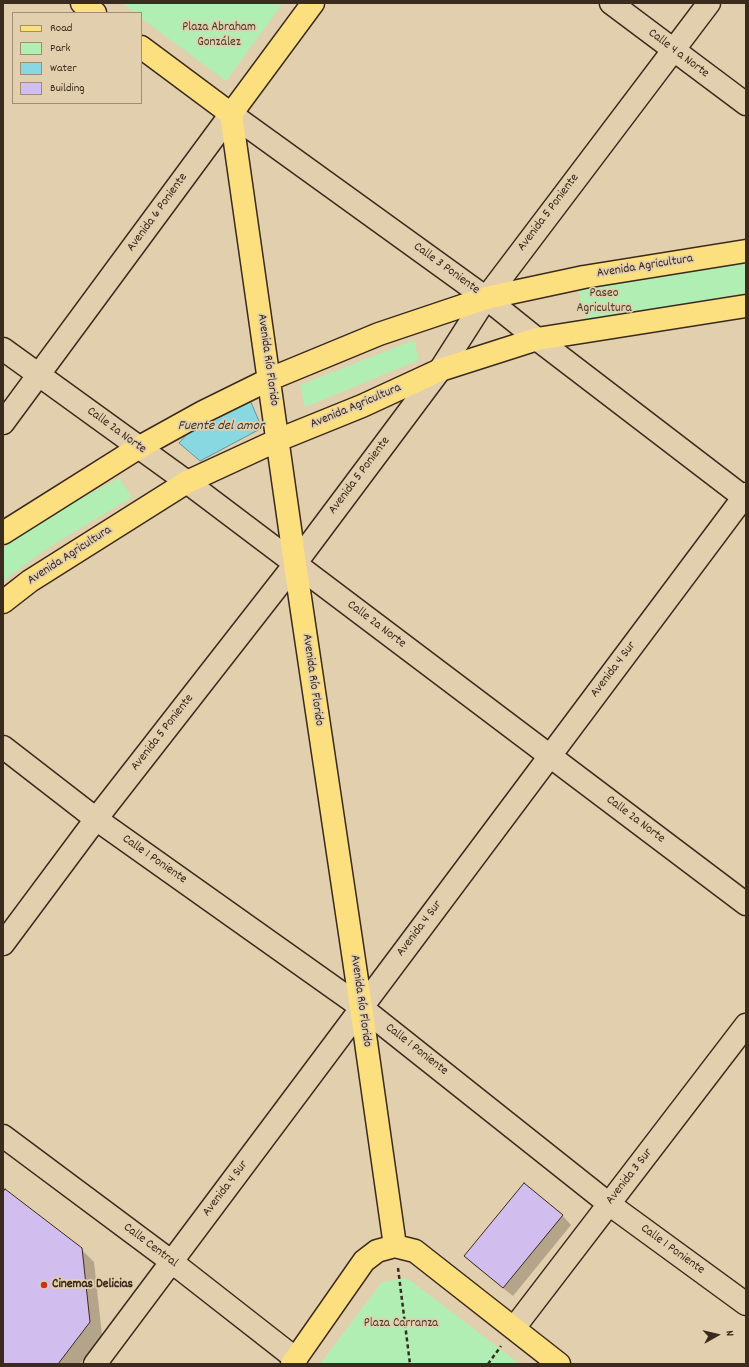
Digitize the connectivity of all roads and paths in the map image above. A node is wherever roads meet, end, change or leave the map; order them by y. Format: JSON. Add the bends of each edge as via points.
{"nodes":[{"id":1,"x":82,"y":3,"type":"edge"},
{"id":2,"x":313,"y":3,"type":"edge"},
{"id":3,"x":611,"y":3,"type":"edge"},
{"id":4,"x":709,"y":3,"type":"edge"},
{"id":5,"x":94,"y":12,"type":"edge"},
{"id":6,"x":142,"y":48,"type":"edge"},
{"id":7,"x":673,"y":50,"type":"junction"},
{"id":8,"x":746,"y":104,"type":"edge"},
{"id":9,"x":231,"y":114,"type":"junction"},
{"id":10,"x":746,"y":251,"type":"edge"},
{"id":11,"x":486,"y":298,"type":"junction"},
{"id":12,"x":746,"y":306,"type":"edge"},
{"id":13,"x":537,"y":340,"type":"junction"},
{"id":14,"x":3,"y":349,"type":"edge"},
{"id":15,"x":440,"y":370,"type":"junction"},
{"id":16,"x":38,"y":375,"type":"junction"},
{"id":17,"x":270,"y":379,"type":"junction"},
{"id":18,"x":3,"y":423,"type":"edge"},
{"id":19,"x":278,"y":440,"type":"junction"},
{"id":20,"x":138,"y":448,"type":"junction"},
{"id":21,"x":187,"y":482,"type":"junction"},
{"id":22,"x":745,"y":497,"type":"edge"},
{"id":23,"x":3,"y":533,"type":"edge"},
{"id":24,"x":295,"y":564,"type":"junction"},
{"id":25,"x":3,"y":602,"type":"edge"},
{"id":26,"x":3,"y":747,"type":"edge"},
{"id":27,"x":550,"y":756,"type":"junction"},
{"id":28,"x":96,"y":819,"type":"junction"},
{"id":29,"x":746,"y":904,"type":"edge"},
{"id":30,"x":3,"y":944,"type":"edge"},
{"id":31,"x":361,"y":1007,"type":"junction"},
{"id":32,"x":746,"y":1025,"type":"edge"},
{"id":33,"x":3,"y":1136,"type":"edge"},
{"id":34,"x":609,"y":1204,"type":"junction"},
{"id":35,"x":395,"y":1246,"type":"junction"},
{"id":36,"x":172,"y":1262,"type":"junction"},
{"id":37,"x":746,"y":1304,"type":"edge"},
{"id":38,"x":514,"y":1328,"type":"junction"},
{"id":39,"x":294,"y":1362,"type":"edge"},
{"id":40,"x":95,"y":1364,"type":"edge"},
{"id":41,"x":410,"y":1364,"type":"edge"},
{"id":42,"x":559,"y":1364,"type":"edge"}],
"edges":[{"from":1,"to":5,"type":"main road"},
{"from":2,"to":9,"type":"main road","name":"Avenida 6 Poniente"},
{"from":3,"to":7,"type":"street","name":"Calle 4 a Norte"},
{"from":4,"to":7,"type":"street","name":"Avenida 5 Poniente"},
{"from":6,"to":9,"type":"main road","name":"Calle 3 Poniente"},
{"from":7,"to":8,"type":"street","name":"Calle 4 a Norte"},
{"from":7,"to":11,"type":"street","name":"Avenida 5 Poniente"},
{"from":9,"to":11,"type":"street","name":"Calle 3 Poniente"},
{"from":9,"to":16,"type":"street","name":"Avenida 6 Poniente"},
{"from":9,"to":17,"type":"main road","name":"Avenida Río Florido"},
{"from":10,"to":11,"type":"main road","name":"Avenida Agricultura","via":[[584,277]]},
{"from":11,"to":13,"type":"street","name":"Calle 3 Poniente"},
{"from":11,"to":15,"type":"street","name":"Avenida 5 Poniente"},
{"from":11,"to":17,"type":"main road","name":"Avenida Agricultura","via":[[379,334]]},
{"from":12,"to":13,"type":"main road","name":"Avenida Agricultura"},
{"from":13,"to":15,"type":"main road","name":"Avenida Agricultura"},
{"from":13,"to":22,"type":"street","name":"Calle 3 Poniente"},
{"from":14,"to":16,"type":"street","name":"Calle 2a Norte"},
{"from":15,"to":19,"type":"main road","name":"Avenida Agricultura","via":[[362,406]]},
{"from":15,"to":24,"type":"street","name":"Avenida 5 Poniente"},
{"from":16,"to":18,"type":"street","name":"Avenida 6 Poniente"},
{"from":16,"to":20,"type":"street","name":"Calle 2a Norte"},
{"from":17,"to":19,"type":"main road","name":"Avenida Río Florido"},
{"from":17,"to":20,"type":"main road","name":"Avenida Agricultura"},
{"from":19,"to":21,"type":"main road","name":"Avenida Agricultura"},
{"from":19,"to":24,"type":"main road","name":"Avenida Río Florido"},
{"from":20,"to":21,"type":"street","name":"Calle 2a Norte"},
{"from":20,"to":23,"type":"main road","name":"Avenida Agricultura"},
{"from":21,"to":24,"type":"street","name":"Calle 2a Norte"},
{"from":21,"to":25,"type":"main road","name":"Avenida Agricultura","via":[[30,581]]},
{"from":22,"to":27,"type":"street","name":"Avenida 4 Sur"},
{"from":24,"to":27,"type":"street","name":"Calle 2a Norte"},
{"from":24,"to":28,"type":"street","name":"Avenida 5 Poniente"},
{"from":24,"to":31,"type":"main road","name":"Avenida Río Florido"},
{"from":26,"to":28,"type":"street","name":"Calle 1 Poniente"},
{"from":27,"to":29,"type":"street","name":"Calle 2a Norte"},
{"from":27,"to":31,"type":"street","name":"Avenida 4 Sur"},
{"from":28,"to":30,"type":"street","name":"Avenida 5 Poniente"},
{"from":28,"to":31,"type":"street","name":"Calle 1 Poniente"},
{"from":31,"to":34,"type":"street","name":"Calle 1 Poniente"},
{"from":31,"to":35,"type":"main road","name":"Avenida Río Florido"},
{"from":31,"to":36,"type":"street","name":"Avenida 4 Sur"},
{"from":32,"to":34,"type":"street","name":"Avenida 3 Sur"},
{"from":33,"to":36,"type":"street","name":"Calle Central"},
{"from":34,"to":37,"type":"street","name":"Calle 1 Poniente"},
{"from":34,"to":38,"type":"street","name":"Avenida 3 Sur"},
{"from":35,"to":38,"type":"main road","via":[[415,1251]]},
{"from":35,"to":39,"type":"main road","via":[[377,1252],[364,1261]]},
{"from":35,"to":41,"type":"path"},
{"from":36,"to":39,"type":"street","name":"Calle Central"},
{"from":36,"to":40,"type":"street","name":"Avenida 4 Sur"},
{"from":38,"to":42,"type":"main road"}]}
